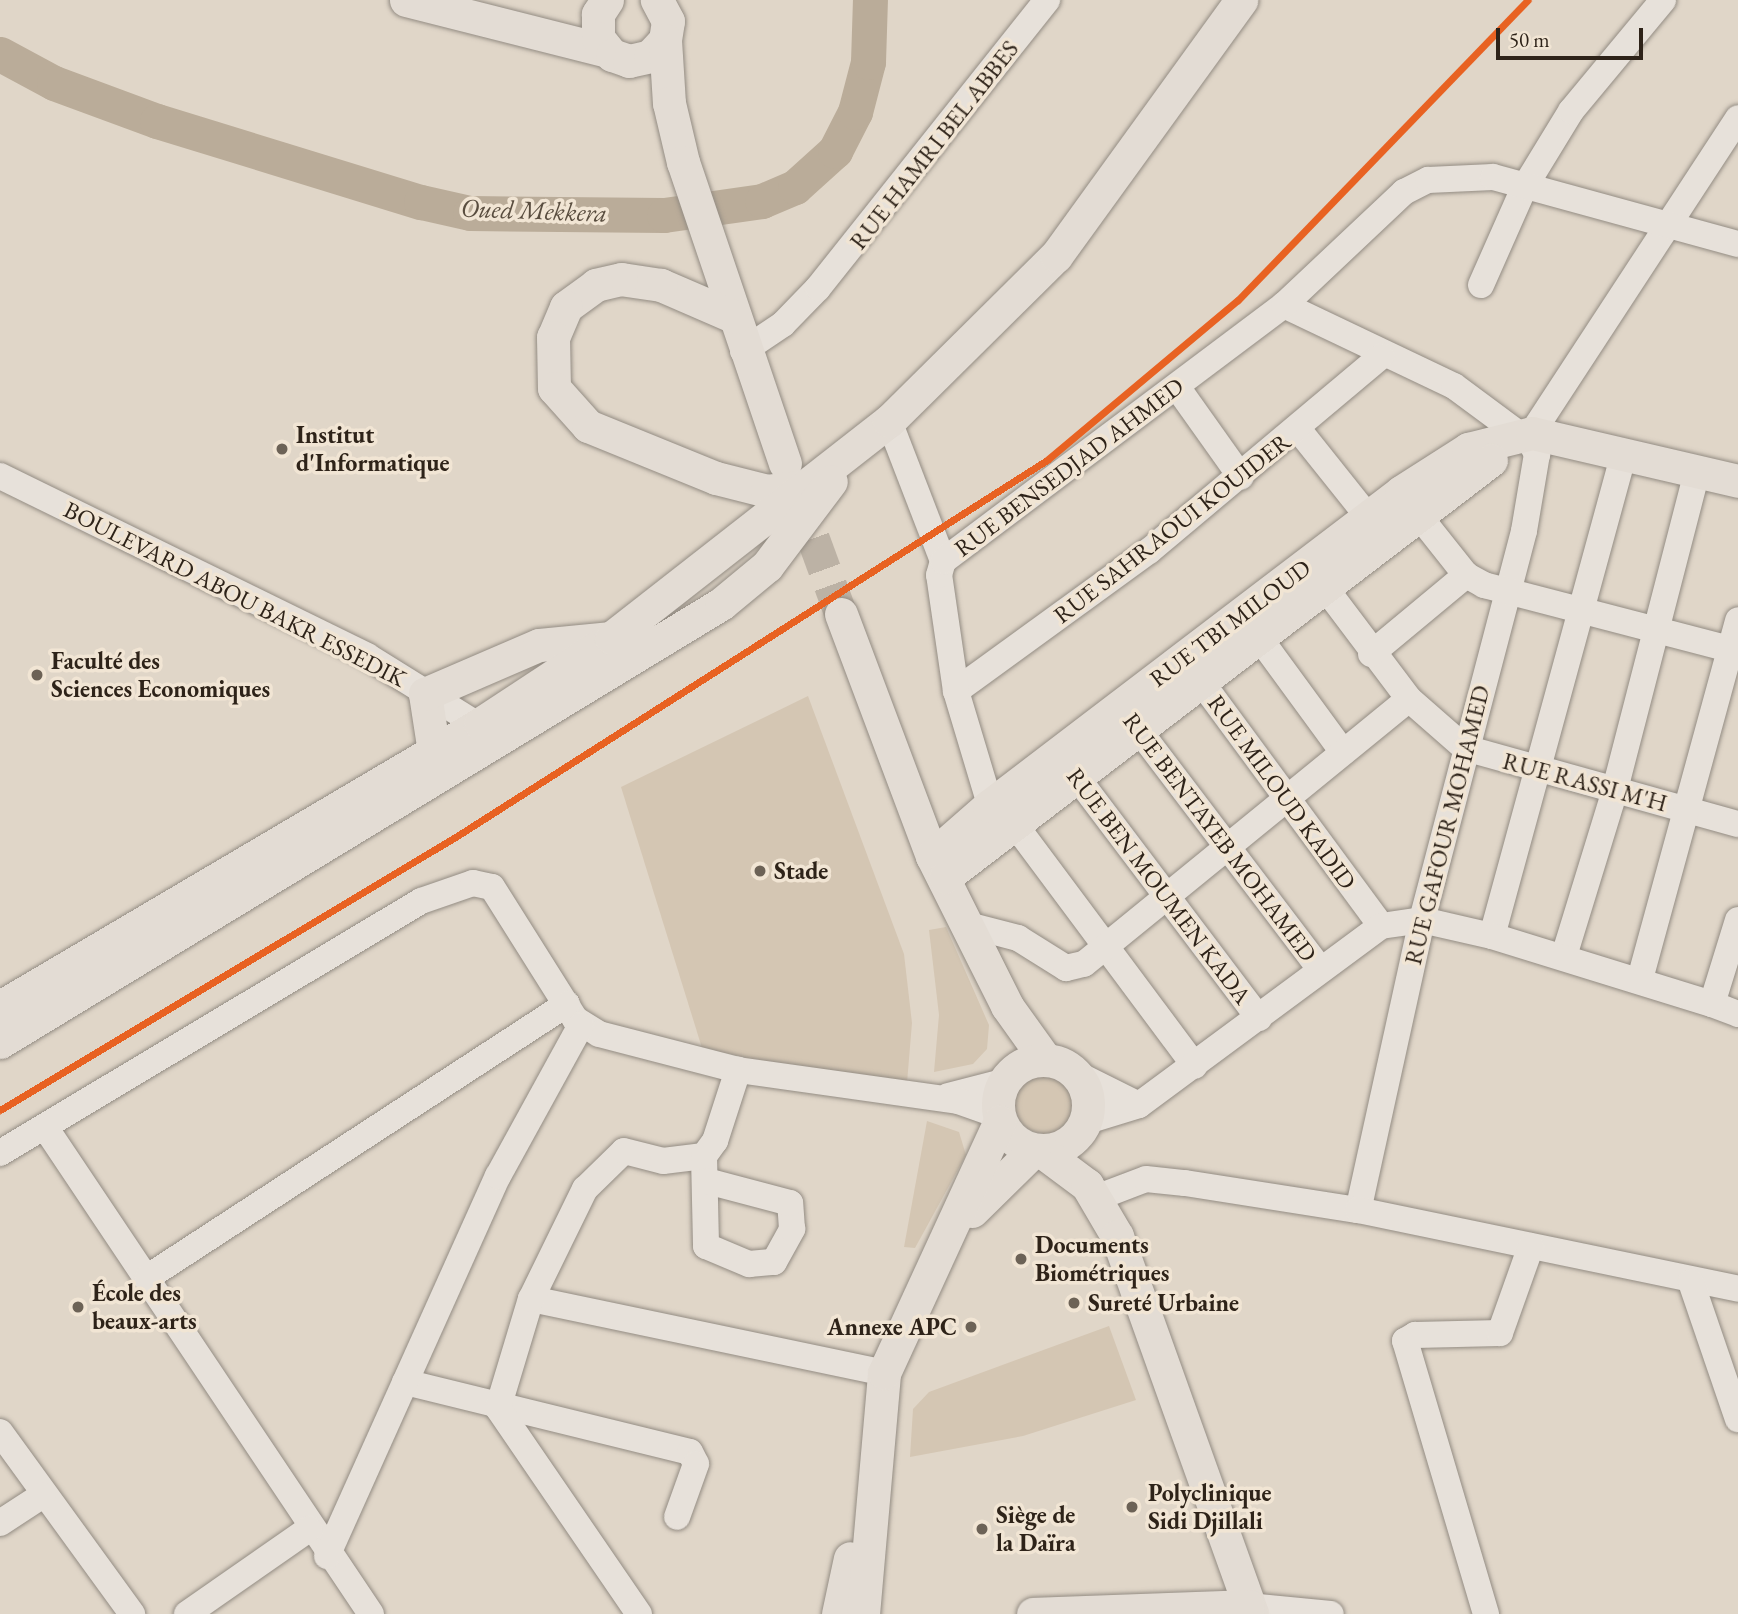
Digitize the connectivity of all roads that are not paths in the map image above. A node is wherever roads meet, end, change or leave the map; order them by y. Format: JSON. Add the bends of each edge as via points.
{"nodes":[{"id":1,"x":406,"y":0,"type":"edge"},
{"id":2,"x":1046,"y":0,"type":"edge"},
{"id":3,"x":1241,"y":0,"type":"edge"},
{"id":4,"x":1663,"y":0,"type":"edge"},
{"id":5,"x":659,"y":1,"type":"edge"},
{"id":6,"x":604,"y":2,"type":"edge"},
{"id":7,"x":521,"y":25,"type":"junction"},
{"id":8,"x":664,"y":40,"type":"junction"},
{"id":9,"x":613,"y":55,"type":"junction"},
{"id":10,"x":1738,"y":118,"type":"edge"},
{"id":11,"x":673,"y":123,"type":"junction"},
{"id":12,"x":1524,"y":187,"type":"junction"},
{"id":13,"x":1668,"y":225,"type":"junction"},
{"id":14,"x":1738,"y":244,"type":"edge"},
{"id":15,"x":725,"y":275,"type":"junction"},
{"id":16,"x":1481,"y":285,"type":"dead end"},
{"id":17,"x":682,"y":293,"type":"junction"},
{"id":18,"x":1284,"y":305,"type":"junction"},
{"id":19,"x":735,"y":317,"type":"junction"},
{"id":20,"x":743,"y":351,"type":"junction"},
{"id":21,"x":1381,"y":356,"type":"junction"},
{"id":22,"x":1177,"y":387,"type":"junction"},
{"id":23,"x":888,"y":421,"type":"junction"},
{"id":24,"x":1298,"y":429,"type":"junction"},
{"id":25,"x":1532,"y":437,"type":"junction"},
{"id":26,"x":858,"y":446,"type":"junction"},
{"id":27,"x":1624,"y":453,"type":"junction"},
{"id":28,"x":1697,"y":471,"type":"junction"},
{"id":29,"x":797,"y":474,"type":"junction"},
{"id":30,"x":0,"y":475,"type":"edge"},
{"id":31,"x":1241,"y":477,"type":"junction"},
{"id":32,"x":1738,"y":481,"type":"edge"},
{"id":33,"x":736,"y":485,"type":"junction"},
{"id":34,"x":1409,"y":504,"type":"junction"},
{"id":35,"x":764,"y":515,"type":"junction"},
{"id":36,"x":1369,"y":518,"type":"junction"},
{"id":37,"x":943,"y":561,"type":"junction"},
{"id":38,"x":1466,"y":575,"type":"junction"},
{"id":39,"x":1316,"y":576,"type":"junction"},
{"id":40,"x":1505,"y":593,"type":"junction"},
{"id":41,"x":1577,"y":611,"type":"junction"},
{"id":42,"x":841,"y":614,"type":"tunnel mouth"},
{"id":43,"x":1738,"y":620,"type":"edge"},
{"id":44,"x":1652,"y":632,"type":"junction"},
{"id":45,"x":1258,"y":636,"type":"junction"},
{"id":46,"x":611,"y":638,"type":"junction"},
{"id":47,"x":1734,"y":650,"type":"edge"},
{"id":48,"x":1371,"y":654,"type":"junction"},
{"id":49,"x":1191,"y":668,"type":"junction"},
{"id":50,"x":609,"y":673,"type":"junction"},
{"id":51,"x":956,"y":691,"type":"junction"},
{"id":52,"x":425,"y":694,"type":"junction"},
{"id":53,"x":1409,"y":699,"type":"junction"},
{"id":54,"x":1129,"y":718,"type":"junction"},
{"id":55,"x":491,"y":732,"type":"junction"},
{"id":56,"x":1465,"y":748,"type":"junction"},
{"id":57,"x":434,"y":752,"type":"junction"},
{"id":58,"x":1343,"y":752,"type":"junction"},
{"id":59,"x":1067,"y":764,"type":"junction"},
{"id":60,"x":1540,"y":774,"type":"junction"},
{"id":61,"x":1614,"y":793,"type":"junction"},
{"id":62,"x":1284,"y":799,"type":"junction"},
{"id":63,"x":1688,"y":809,"type":"junction"},
{"id":64,"x":1000,"y":820,"type":"junction"},
{"id":65,"x":1738,"y":824,"type":"edge"},
{"id":66,"x":1226,"y":848,"type":"junction"},
{"id":67,"x":939,"y":867,"type":"junction"},
{"id":68,"x":1162,"y":896,"type":"junction"},
{"id":69,"x":1422,"y":920,"type":"junction"},
{"id":70,"x":1738,"y":920,"type":"edge"},
{"id":71,"x":972,"y":926,"type":"junction"},
{"id":72,"x":1381,"y":926,"type":"junction"},
{"id":73,"x":1492,"y":936,"type":"junction"},
{"id":74,"x":1108,"y":944,"type":"junction"},
{"id":75,"x":1564,"y":956,"type":"junction"},
{"id":76,"x":1319,"y":968,"type":"junction"},
{"id":77,"x":1640,"y":979,"type":"junction"},
{"id":78,"x":999,"y":992,"type":"junction"},
{"id":79,"x":1712,"y":1004,"type":"junction"},
{"id":80,"x":0,"y":1007,"type":"edge"},
{"id":81,"x":1738,"y":1014,"type":"edge"},
{"id":82,"x":574,"y":1015,"type":"junction"},
{"id":83,"x":1259,"y":1018,"type":"junction"},
{"id":84,"x":0,"y":1042,"type":"edge"},
{"id":85,"x":1045,"y":1059,"type":"junction"},
{"id":86,"x":1195,"y":1066,"type":"junction"},
{"id":87,"x":738,"y":1070,"type":"junction"},
{"id":88,"x":1077,"y":1074,"type":"junction"},
{"id":89,"x":1007,"y":1077,"type":"junction"},
{"id":90,"x":936,"y":1097,"type":"junction"},
{"id":91,"x":1139,"y":1105,"type":"junction"},
{"id":92,"x":999,"y":1118,"type":"junction"},
{"id":93,"x":45,"y":1126,"type":"junction"},
{"id":94,"x":1079,"y":1130,"type":"junction"},
{"id":95,"x":1037,"y":1150,"type":"junction"},
{"id":96,"x":0,"y":1153,"type":"edge"},
{"id":97,"x":1091,"y":1191,"type":"junction"},
{"id":98,"x":1358,"y":1210,"type":"junction"},
{"id":99,"x":949,"y":1236,"type":"junction"},
{"id":100,"x":1531,"y":1246,"type":"junction"},
{"id":101,"x":148,"y":1277,"type":"junction"},
{"id":102,"x":1691,"y":1282,"type":"junction"},
{"id":103,"x":1738,"y":1289,"type":"edge"},
{"id":104,"x":531,"y":1299,"type":"junction"},
{"id":105,"x":884,"y":1373,"type":"junction"},
{"id":106,"x":405,"y":1382,"type":"junction"},
{"id":107,"x":498,"y":1408,"type":"junction"},
{"id":108,"x":882,"y":1408,"type":"junction"},
{"id":109,"x":1738,"y":1419,"type":"edge"},
{"id":110,"x":0,"y":1432,"type":"edge"},
{"id":111,"x":43,"y":1495,"type":"junction"},
{"id":112,"x":677,"y":1517,"type":"dead end"},
{"id":113,"x":0,"y":1523,"type":"edge"},
{"id":114,"x":309,"y":1529,"type":"junction"},
{"id":115,"x":327,"y":1556,"type":"junction"},
{"id":116,"x":1250,"y":1610,"type":"edge"},
{"id":117,"x":1048,"y":1613,"type":"edge"},
{"id":118,"x":132,"y":1614,"type":"edge"},
{"id":119,"x":187,"y":1614,"type":"edge"},
{"id":120,"x":371,"y":1614,"type":"edge"},
{"id":121,"x":639,"y":1614,"type":"edge"},
{"id":122,"x":838,"y":1614,"type":"edge"},
{"id":123,"x":863,"y":1614,"type":"edge"},
{"id":124,"x":1331,"y":1614,"type":"edge"},
{"id":125,"x":1486,"y":1614,"type":"edge"}],
"edges":[{"from":1,"to":7,"type":"main road"},
{"from":2,"to":20,"type":"street","name":"RUE HAMRI BEL ABBES","via":[[818,288],[783,324]]},
{"from":3,"to":23,"type":"main road","via":[[1056,256]]},
{"from":4,"to":12,"type":"street","via":[[1594,76]]},
{"from":5,"to":8,"type":"main road","via":[[668,21]]},
{"from":6,"to":7,"type":"main road"},
{"from":6,"to":9,"type":"main road","via":[[596,30]]},
{"from":7,"to":9,"type":"main road"},
{"from":8,"to":9,"type":"main road","via":[[650,56]]},
{"from":8,"to":11,"type":"main road"},
{"from":9,"to":11,"type":"main road"},
{"from":10,"to":13,"type":"street"},
{"from":11,"to":15,"type":"main road"},
{"from":12,"to":13,"type":"street","name":"RUE BENSEDJAD AHMED"},
{"from":12,"to":16,"type":"street"},
{"from":12,"to":18,"type":"street","name":"RUE BENSEDJAD AHMED","via":[[1493,177],[1428,180],[1385,209]]},
{"from":13,"to":14,"type":"street","name":"RUE BENSEDJAD AHMED"},
{"from":13,"to":25,"type":"street"},
{"from":15,"to":17,"type":"main road"},
{"from":15,"to":19,"type":"main road"},
{"from":17,"to":19,"type":"main road"},
{"from":17,"to":33,"type":"main road","via":[[621,279],[582,293],[566,307],[553,337],[550,375],[560,399],[588,426]]},
{"from":18,"to":21,"type":"street"},
{"from":18,"to":22,"type":"street","name":"RUE BENSEDJAD AHMED"},
{"from":19,"to":20,"type":"main road"},
{"from":20,"to":29,"type":"main road"},
{"from":21,"to":24,"type":"street","name":"RUE SAHRAOUI KOUIDER"},
{"from":21,"to":25,"type":"street","via":[[1454,386]]},
{"from":22,"to":31,"type":"street"},
{"from":22,"to":37,"type":"street","name":"RUE BENSEDJAD AHMED"},
{"from":23,"to":26,"type":"main road"},
{"from":23,"to":37,"type":"street"},
{"from":24,"to":31,"type":"street","name":"RUE SAHRAOUI KOUIDER"},
{"from":24,"to":36,"type":"street"},
{"from":25,"to":27,"type":"main road"},
{"from":25,"to":34,"type":"main road","name":"RUE TBI MILOUD","via":[[1468,449]]},
{"from":25,"to":40,"type":"street","name":"RUE GAFOUR MOHAMED","via":[[1537,471]]},
{"from":26,"to":29,"type":"main road"},
{"from":26,"to":50,"type":"main road","via":[[754,578]]},
{"from":27,"to":28,"type":"main road"},
{"from":27,"to":41,"type":"street"},
{"from":28,"to":32,"type":"main road"},
{"from":28,"to":44,"type":"street"},
{"from":29,"to":33,"type":"main road","via":[[767,491]]},
{"from":29,"to":35,"type":"main road"},
{"from":30,"to":52,"type":"street","name":"BOULEVARD ABOU BAKR ESSEDIK","via":[[367,656]]},
{"from":31,"to":51,"type":"street","name":"RUE SAHRAOUI KOUIDER"},
{"from":33,"to":35,"type":"main road"},
{"from":34,"to":36,"type":"main road","name":"RUE TBI MILOUD"},
{"from":34,"to":38,"type":"street"},
{"from":34,"to":39,"type":"main road"},
{"from":35,"to":46,"type":"main road"},
{"from":35,"to":50,"type":"main road","via":[[764,534],[748,559],[624,655]]},
{"from":36,"to":39,"type":"main road","name":"RUE TBI MILOUD"},
{"from":37,"to":51,"type":"street","name":"RUE BENSEDJAD AHMED","via":[[942,602]]},
{"from":38,"to":40,"type":"street"},
{"from":38,"to":48,"type":"street"},
{"from":39,"to":45,"type":"main road"},
{"from":39,"to":48,"type":"street","name":"RUE RASSI M'H"},
{"from":39,"to":49,"type":"main road","name":"RUE TBI MILOUD"},
{"from":40,"to":41,"type":"street"},
{"from":40,"to":56,"type":"street","name":"RUE GAFOUR MOHAMED"},
{"from":41,"to":44,"type":"street"},
{"from":41,"to":60,"type":"street"},
{"from":42,"to":67,"type":"main road"},
{"from":43,"to":47,"type":"street"},
{"from":44,"to":47,"type":"street"},
{"from":44,"to":61,"type":"street"},
{"from":45,"to":49,"type":"main road"},
{"from":45,"to":58,"type":"street"},
{"from":46,"to":52,"type":"main road","via":[[539,645]]},
{"from":46,"to":55,"type":"main road"},
{"from":47,"to":63,"type":"street"},
{"from":48,"to":53,"type":"street","name":"RUE RASSI M'H"},
{"from":49,"to":54,"type":"main road","name":"RUE TBI MILOUD"},
{"from":49,"to":62,"type":"street","name":"RUE MILOUD KADID"},
{"from":50,"to":55,"type":"main road"},
{"from":51,"to":64,"type":"street","name":"RUE BENSEDJAD AHMED"},
{"from":52,"to":55,"type":"street","name":"BOULEVARD ABOU BAKR ESSEDIK"},
{"from":52,"to":57,"type":"main road"},
{"from":53,"to":56,"type":"street","name":"RUE RASSI M'H"},
{"from":53,"to":58,"type":"street"},
{"from":54,"to":59,"type":"main road","name":"RUE TBI MILOUD"},
{"from":54,"to":66,"type":"street","name":"RUE BENTAYEB MOHAMED"},
{"from":55,"to":57,"type":"main road"},
{"from":55,"to":84,"type":"main road"},
{"from":56,"to":60,"type":"street","name":"RUE RASSI M'H"},
{"from":56,"to":69,"type":"street","name":"RUE GAFOUR MOHAMED"},
{"from":57,"to":80,"type":"main road"},
{"from":58,"to":62,"type":"street"},
{"from":59,"to":64,"type":"main road","name":"RUE TBI MILOUD"},
{"from":59,"to":68,"type":"street","name":"RUE BEN MOUMEN KADA"},
{"from":60,"to":61,"type":"street","name":"RUE RASSI M'H"},
{"from":60,"to":73,"type":"street"},
{"from":61,"to":63,"type":"street","name":"RUE RASSI M'H"},
{"from":61,"to":75,"type":"street"},
{"from":62,"to":66,"type":"street"},
{"from":62,"to":72,"type":"street","name":"RUE MILOUD KADID"},
{"from":63,"to":65,"type":"street","name":"RUE RASSI M'H"},
{"from":63,"to":77,"type":"street"},
{"from":64,"to":67,"type":"main road","name":"RUE TBI MILOUD"},
{"from":64,"to":74,"type":"street"},
{"from":66,"to":68,"type":"street"},
{"from":66,"to":76,"type":"street","name":"RUE BENTAYEB MOHAMED"},
{"from":67,"to":71,"type":"main road"},
{"from":68,"to":74,"type":"street"},
{"from":68,"to":83,"type":"street","name":"RUE BEN MOUMEN KADA"},
{"from":69,"to":72,"type":"street"},
{"from":69,"to":73,"type":"street"},
{"from":69,"to":98,"type":"street","name":"RUE GAFOUR MOHAMED"},
{"from":70,"to":79,"type":"street"},
{"from":71,"to":74,"type":"street","via":[[1018,937],[1066,968],[1084,964]]},
{"from":71,"to":78,"type":"main road"},
{"from":72,"to":76,"type":"street"},
{"from":73,"to":75,"type":"street"},
{"from":74,"to":86,"type":"street"},
{"from":75,"to":77,"type":"street"},
{"from":76,"to":83,"type":"street"},
{"from":77,"to":79,"type":"street"},
{"from":78,"to":85,"type":"main road"},
{"from":78,"to":89,"type":"main road"},
{"from":79,"to":81,"type":"street"},
{"from":82,"to":87,"type":"street"},
{"from":82,"to":93,"type":"street","via":[[492,887],[460,884],[175,1043]]},
{"from":82,"to":101,"type":"street"},
{"from":82,"to":106,"type":"street"},
{"from":83,"to":86,"type":"street"},
{"from":85,"to":88,"type":"main road"},
{"from":85,"to":89,"type":"main road"},
{"from":86,"to":91,"type":"street"},
{"from":87,"to":90,"type":"street"},
{"from":87,"to":104,"type":"street","via":[[705,1168],[639,1152],[616,1155],[585,1189]]},
{"from":88,"to":91,"type":"street"},
{"from":88,"to":94,"type":"main road","via":[[1088,1100]]},
{"from":89,"to":90,"type":"street"},
{"from":89,"to":92,"type":"main road"},
{"from":90,"to":92,"type":"street"},
{"from":91,"to":94,"type":"street"},
{"from":92,"to":95,"type":"main road","via":[[1016,1141]]},
{"from":92,"to":99,"type":"main road"},
{"from":93,"to":96,"type":"street"},
{"from":93,"to":101,"type":"street"},
{"from":94,"to":95,"type":"main road"},
{"from":94,"to":97,"type":"main road"},
{"from":95,"to":97,"type":"main road"},
{"from":95,"to":99,"type":"main road"},
{"from":97,"to":98,"type":"street","via":[[1146,1180]]},
{"from":97,"to":116,"type":"main road","via":[[1159,1347]]},
{"from":98,"to":100,"type":"street"},
{"from":99,"to":105,"type":"main road"},
{"from":100,"to":102,"type":"street"},
{"from":100,"to":125,"type":"street","via":[[1500,1334],[1415,1335],[1405,1341]]},
{"from":101,"to":114,"type":"street"},
{"from":102,"to":103,"type":"street"},
{"from":102,"to":109,"type":"street"},
{"from":104,"to":105,"type":"street"},
{"from":104,"to":107,"type":"street"},
{"from":105,"to":108,"type":"main road"},
{"from":106,"to":107,"type":"street"},
{"from":106,"to":115,"type":"street"},
{"from":107,"to":112,"type":"street","via":[[690,1452],[696,1464]]},
{"from":107,"to":121,"type":"street"},
{"from":108,"to":122,"type":"main road"},
{"from":108,"to":123,"type":"main road"},
{"from":110,"to":111,"type":"street"},
{"from":111,"to":113,"type":"street"},
{"from":111,"to":118,"type":"street"},
{"from":114,"to":115,"type":"street"},
{"from":114,"to":119,"type":"street"},
{"from":115,"to":120,"type":"street"},
{"from":116,"to":117,"type":"main road"},
{"from":116,"to":124,"type":"street"}]}
